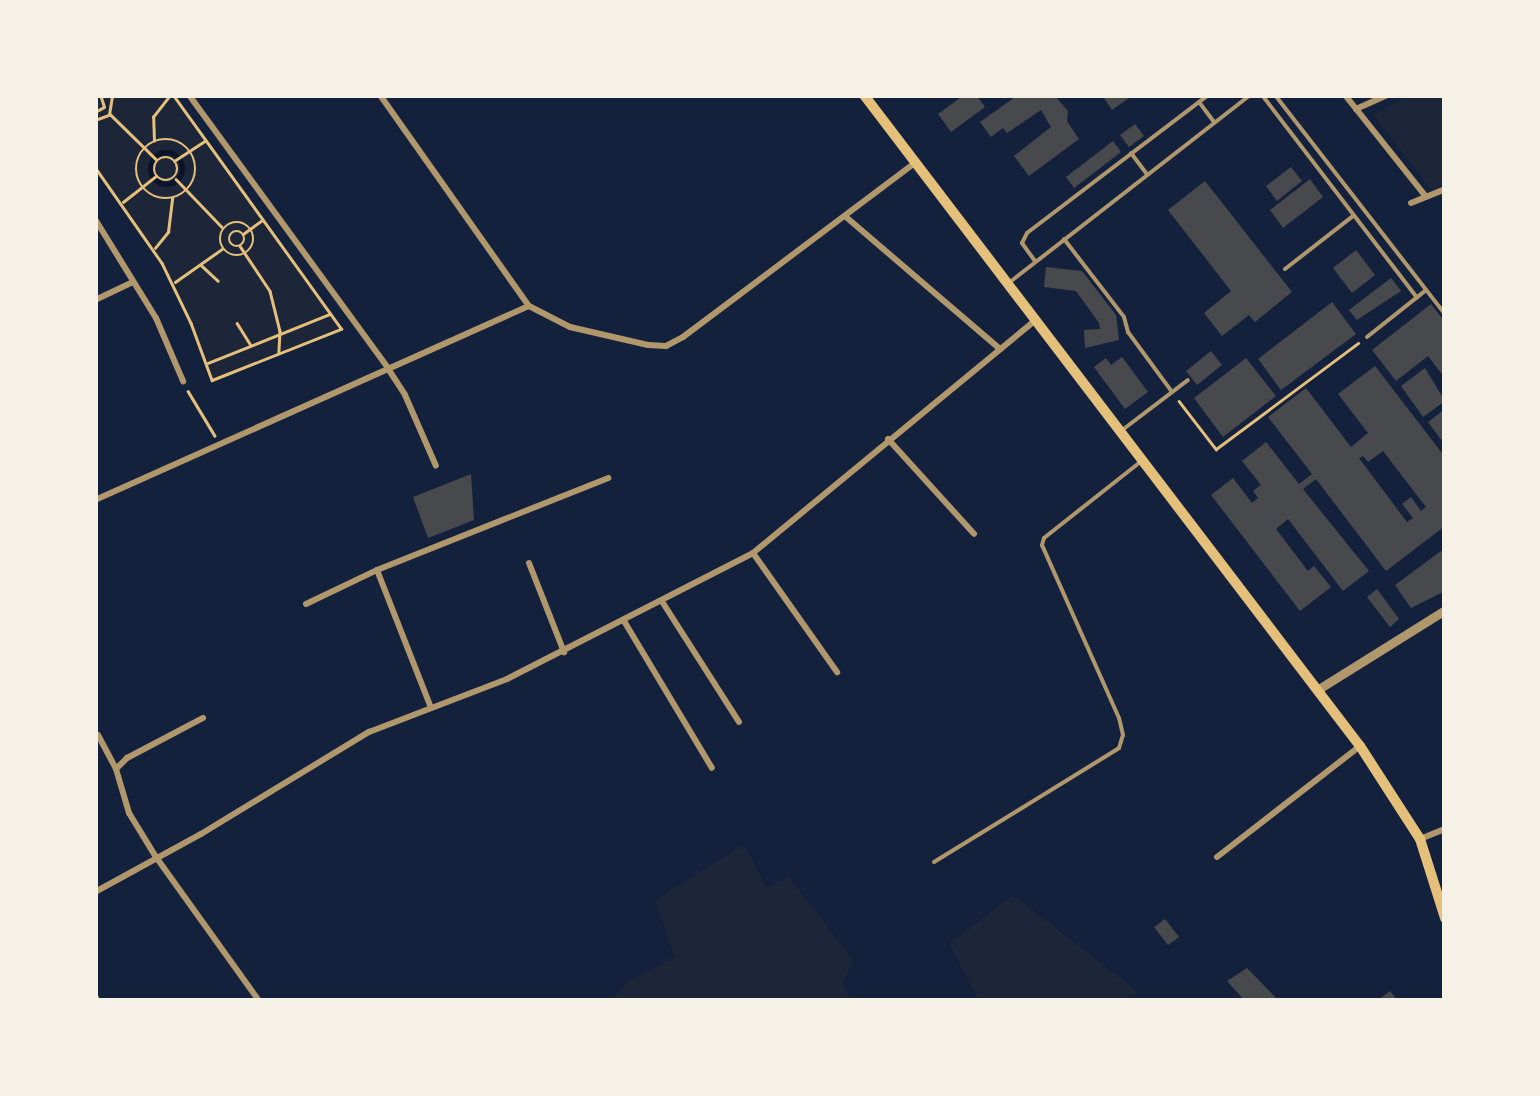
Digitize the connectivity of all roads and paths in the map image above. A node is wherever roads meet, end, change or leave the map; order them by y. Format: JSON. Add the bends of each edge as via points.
{"nodes":[{"id":1,"x":100,"y":95,"type":"edge"},
{"id":2,"x":112,"y":95,"type":"edge"},
{"id":3,"x":171,"y":95,"type":"edge"},
{"id":4,"x":189,"y":95,"type":"edge"},
{"id":5,"x":380,"y":95,"type":"edge"},
{"id":6,"x":864,"y":95,"type":"edge"},
{"id":7,"x":1250,"y":95,"type":"edge"},
{"id":8,"x":1262,"y":95,"type":"edge"},
{"id":9,"x":1275,"y":95,"type":"edge"},
{"id":10,"x":1345,"y":95,"type":"edge"},
{"id":11,"x":1388,"y":95,"type":"edge"},
{"id":12,"x":1207,"y":96,"type":"edge"},
{"id":13,"x":1199,"y":102,"type":"junction"},
{"id":14,"x":1356,"y":109,"type":"junction"},
{"id":15,"x":95,"y":112,"type":"edge"},
{"id":16,"x":110,"y":114,"type":"junction"},
{"id":17,"x":95,"y":120,"type":"edge"},
{"id":18,"x":1214,"y":122,"type":"junction"},
{"id":19,"x":154,"y":140,"type":"junction"},
{"id":20,"x":206,"y":140,"type":"junction"},
{"id":21,"x":144,"y":147,"type":"junction"},
{"id":22,"x":190,"y":151,"type":"junction"},
{"id":23,"x":1131,"y":153,"type":"junction"},
{"id":24,"x":157,"y":160,"type":"junction"},
{"id":25,"x":174,"y":161,"type":"junction"},
{"id":26,"x":915,"y":163,"type":"junction"},
{"id":27,"x":95,"y":167,"type":"edge"},
{"id":28,"x":1147,"y":174,"type":"junction"},
{"id":29,"x":156,"y":176,"type":"junction"},
{"id":30,"x":174,"y":177,"type":"junction"},
{"id":31,"x":141,"y":187,"type":"junction"},
{"id":32,"x":1445,"y":189,"type":"edge"},
{"id":33,"x":186,"y":191,"type":"junction"},
{"id":34,"x":1426,"y":197,"type":"junction"},
{"id":35,"x":172,"y":198,"type":"junction"},
{"id":36,"x":122,"y":203,"type":"junction"},
{"id":37,"x":1412,"y":204,"type":"dead end"},
{"id":38,"x":1354,"y":216,"type":"junction"},
{"id":39,"x":846,"y":217,"type":"junction"},
{"id":40,"x":95,"y":220,"type":"edge"},
{"id":41,"x":262,"y":220,"type":"junction"},
{"id":42,"x":224,"y":228,"type":"junction"},
{"id":43,"x":250,"y":229,"type":"junction"},
{"id":44,"x":244,"y":234,"type":"junction"},
{"id":45,"x":1064,"y":239,"type":"junction"},
{"id":46,"x":240,"y":246,"type":"junction"},
{"id":47,"x":223,"y":248,"type":"junction"},
{"id":48,"x":154,"y":249,"type":"junction"},
{"id":49,"x":246,"y":252,"type":"junction"},
{"id":50,"x":1036,"y":261,"type":"junction"},
{"id":51,"x":200,"y":264,"type":"junction"},
{"id":52,"x":1285,"y":268,"type":"dead end"},
{"id":53,"x":218,"y":281,"type":"dead end"},
{"id":54,"x":133,"y":282,"type":"junction"},
{"id":55,"x":172,"y":283,"type":"junction"},
{"id":56,"x":1006,"y":285,"type":"junction"},
{"id":57,"x":1426,"y":290,"type":"junction"},
{"id":58,"x":1416,"y":298,"type":"junction"},
{"id":59,"x":95,"y":300,"type":"edge"},
{"id":60,"x":529,"y":306,"type":"junction"},
{"id":61,"x":330,"y":314,"type":"junction"},
{"id":62,"x":1445,"y":314,"type":"edge"},
{"id":63,"x":1034,"y":322,"type":"junction"},
{"id":64,"x":237,"y":323,"type":"dead end"},
{"id":65,"x":280,"y":334,"type":"junction"},
{"id":66,"x":1366,"y":338,"type":"joint"},
{"id":67,"x":250,"y":346,"type":"junction"},
{"id":68,"x":1000,"y":349,"type":"junction"},
{"id":69,"x":279,"y":354,"type":"junction"},
{"id":70,"x":206,"y":363,"type":"junction"},
{"id":71,"x":388,"y":367,"type":"junction"},
{"id":72,"x":1188,"y":380,"type":"dead end"},
{"id":73,"x":183,"y":381,"type":"joint"},
{"id":74,"x":1172,"y":392,"type":"junction"},
{"id":75,"x":1120,"y":432,"type":"junction"},
{"id":76,"x":888,"y":439,"type":"junction"},
{"id":77,"x":219,"y":442,"type":"junction"},
{"id":78,"x":1142,"y":460,"type":"junction"},
{"id":79,"x":436,"y":466,"type":"dead end"},
{"id":80,"x":608,"y":478,"type":"dead end"},
{"id":81,"x":95,"y":500,"type":"edge"},
{"id":82,"x":974,"y":534,"type":"dead end"},
{"id":83,"x":753,"y":553,"type":"junction"},
{"id":84,"x":528,"y":563,"type":"dead end"},
{"id":85,"x":378,"y":570,"type":"junction"},
{"id":86,"x":663,"y":602,"type":"junction"},
{"id":87,"x":306,"y":604,"type":"dead end"},
{"id":88,"x":1441,"y":612,"type":"edge"},
{"id":89,"x":624,"y":621,"type":"junction"},
{"id":90,"x":1445,"y":626,"type":"edge"},
{"id":91,"x":564,"y":652,"type":"junction"},
{"id":92,"x":837,"y":672,"type":"dead end"},
{"id":93,"x":1317,"y":690,"type":"junction"},
{"id":94,"x":430,"y":706,"type":"junction"},
{"id":95,"x":203,"y":718,"type":"dead end"},
{"id":96,"x":739,"y":722,"type":"dead end"},
{"id":97,"x":98,"y":736,"type":"dead end"},
{"id":98,"x":1360,"y":746,"type":"junction"},
{"id":99,"x":712,"y":768,"type":"dead end"},
{"id":100,"x":116,"y":769,"type":"junction"},
{"id":101,"x":1445,"y":828,"type":"edge"},
{"id":102,"x":1420,"y":839,"type":"junction"},
{"id":103,"x":156,"y":857,"type":"junction"},
{"id":104,"x":1217,"y":857,"type":"dead end"},
{"id":105,"x":934,"y":862,"type":"dead end"},
{"id":106,"x":95,"y":892,"type":"edge"},
{"id":107,"x":1445,"y":918,"type":"edge"},
{"id":108,"x":95,"y":992,"type":"edge"},
{"id":109,"x":99,"y":1001,"type":"edge"},
{"id":110,"x":260,"y":1001,"type":"edge"}],
"edges":[{"from":1,"to":15,"type":"path","via":[[104,107]]},
{"from":2,"to":16,"type":"path"},
{"from":3,"to":19,"type":"path","via":[[152,117]]},
{"from":3,"to":20,"type":"path"},
{"from":4,"to":71,"type":"street"},
{"from":5,"to":60,"type":"street"},
{"from":6,"to":26,"type":"main road"},
{"from":7,"to":18,"type":"lane"},
{"from":8,"to":38,"type":"lane"},
{"from":9,"to":57,"type":"lane"},
{"from":10,"to":14,"type":"street"},
{"from":11,"to":14,"type":"street"},
{"from":12,"to":13,"type":"lane"},
{"from":13,"to":18,"type":"lane"},
{"from":13,"to":23,"type":"lane"},
{"from":14,"to":34,"type":"street"},
{"from":16,"to":17,"type":"path"},
{"from":16,"to":21,"type":"path"},
{"from":18,"to":28,"type":"lane"},
{"from":19,"to":21,"type":"path"},
{"from":19,"to":22,"type":"path","via":[[170,138]]},
{"from":20,"to":22,"type":"path"},
{"from":20,"to":41,"type":"path"},
{"from":21,"to":24,"type":"path"},
{"from":21,"to":31,"type":"path","via":[[135,166]]},
{"from":22,"to":25,"type":"path"},
{"from":22,"to":33,"type":"path","via":[[196,174]]},
{"from":23,"to":28,"type":"lane"},
{"from":23,"to":50,"type":"lane","via":[[1026,233],[1022,242]]},
{"from":24,"to":25,"type":"path"},
{"from":24,"to":29,"type":"path"},
{"from":25,"to":30,"type":"path"},
{"from":26,"to":39,"type":"street"},
{"from":26,"to":56,"type":"main road"},
{"from":27,"to":36,"type":"path"},
{"from":28,"to":45,"type":"lane"},
{"from":29,"to":30,"type":"path"},
{"from":29,"to":31,"type":"path"},
{"from":30,"to":33,"type":"path"},
{"from":31,"to":35,"type":"path","via":[[157,198]]},
{"from":31,"to":36,"type":"path"},
{"from":32,"to":34,"type":"street"},
{"from":33,"to":35,"type":"path"},
{"from":33,"to":42,"type":"path"},
{"from":34,"to":37,"type":"street"},
{"from":35,"to":48,"type":"path","via":[[168,232]]},
{"from":36,"to":48,"type":"path"},
{"from":38,"to":52,"type":"lane"},
{"from":38,"to":58,"type":"lane"},
{"from":39,"to":60,"type":"street","via":[[666,346],[570,326]]},
{"from":39,"to":68,"type":"street"},
{"from":40,"to":54,"type":"street"},
{"from":41,"to":43,"type":"path"},
{"from":41,"to":61,"type":"path"},
{"from":42,"to":43,"type":"path","via":[[239,222]]},
{"from":42,"to":47,"type":"path"},
{"from":43,"to":44,"type":"path"},
{"from":43,"to":49,"type":"path","via":[[253,243]]},
{"from":44,"to":46,"type":"path"},
{"from":44,"to":46,"type":"path","via":[[235,230],[229,236]]},
{"from":45,"to":50,"type":"lane"},
{"from":45,"to":74,"type":"lane"},
{"from":46,"to":49,"type":"path"},
{"from":47,"to":49,"type":"path"},
{"from":47,"to":51,"type":"path"},
{"from":48,"to":55,"type":"path"},
{"from":49,"to":65,"type":"path","via":[[270,290]]},
{"from":50,"to":56,"type":"lane"},
{"from":51,"to":53,"type":"path"},
{"from":51,"to":55,"type":"path"},
{"from":54,"to":59,"type":"street"},
{"from":54,"to":73,"type":"street"},
{"from":55,"to":70,"type":"path"},
{"from":56,"to":63,"type":"main road"},
{"from":57,"to":58,"type":"lane"},
{"from":57,"to":62,"type":"lane"},
{"from":58,"to":66,"type":"lane"},
{"from":60,"to":71,"type":"street"},
{"from":61,"to":65,"type":"path"},
{"from":61,"to":69,"type":"path","via":[[341,330]]},
{"from":63,"to":68,"type":"street"},
{"from":63,"to":75,"type":"main road"},
{"from":64,"to":67,"type":"path"},
{"from":65,"to":67,"type":"path"},
{"from":65,"to":69,"type":"path"},
{"from":66,"to":74,"type":"path","via":[[1216,449]]},
{"from":67,"to":70,"type":"path"},
{"from":68,"to":76,"type":"street"},
{"from":69,"to":70,"type":"path","via":[[212,380]]},
{"from":71,"to":77,"type":"street"},
{"from":71,"to":79,"type":"street"},
{"from":72,"to":74,"type":"lane"},
{"from":73,"to":77,"type":"path"},
{"from":74,"to":75,"type":"lane"},
{"from":75,"to":78,"type":"main road"},
{"from":76,"to":82,"type":"street"},
{"from":76,"to":83,"type":"street"},
{"from":77,"to":81,"type":"street"},
{"from":78,"to":93,"type":"main road"},
{"from":78,"to":105,"type":"lane","via":[[1042,545],[1119,718],[1119,748]]},
{"from":80,"to":85,"type":"street"},
{"from":83,"to":86,"type":"street"},
{"from":83,"to":92,"type":"street"},
{"from":84,"to":91,"type":"street"},
{"from":85,"to":87,"type":"street"},
{"from":85,"to":94,"type":"street"},
{"from":86,"to":89,"type":"street"},
{"from":86,"to":96,"type":"street"},
{"from":88,"to":90,"type":"street"},
{"from":88,"to":93,"type":"street"},
{"from":89,"to":91,"type":"street"},
{"from":89,"to":99,"type":"street"},
{"from":91,"to":94,"type":"street"},
{"from":93,"to":98,"type":"main road"},
{"from":94,"to":103,"type":"street","via":[[369,732]]},
{"from":95,"to":100,"type":"street"},
{"from":97,"to":100,"type":"street"},
{"from":98,"to":102,"type":"main road"},
{"from":98,"to":104,"type":"street"},
{"from":100,"to":103,"type":"street","via":[[129,813]]},
{"from":101,"to":102,"type":"street"},
{"from":102,"to":107,"type":"main road"},
{"from":103,"to":106,"type":"street"},
{"from":103,"to":110,"type":"street"},
{"from":108,"to":109,"type":"path"}]}
